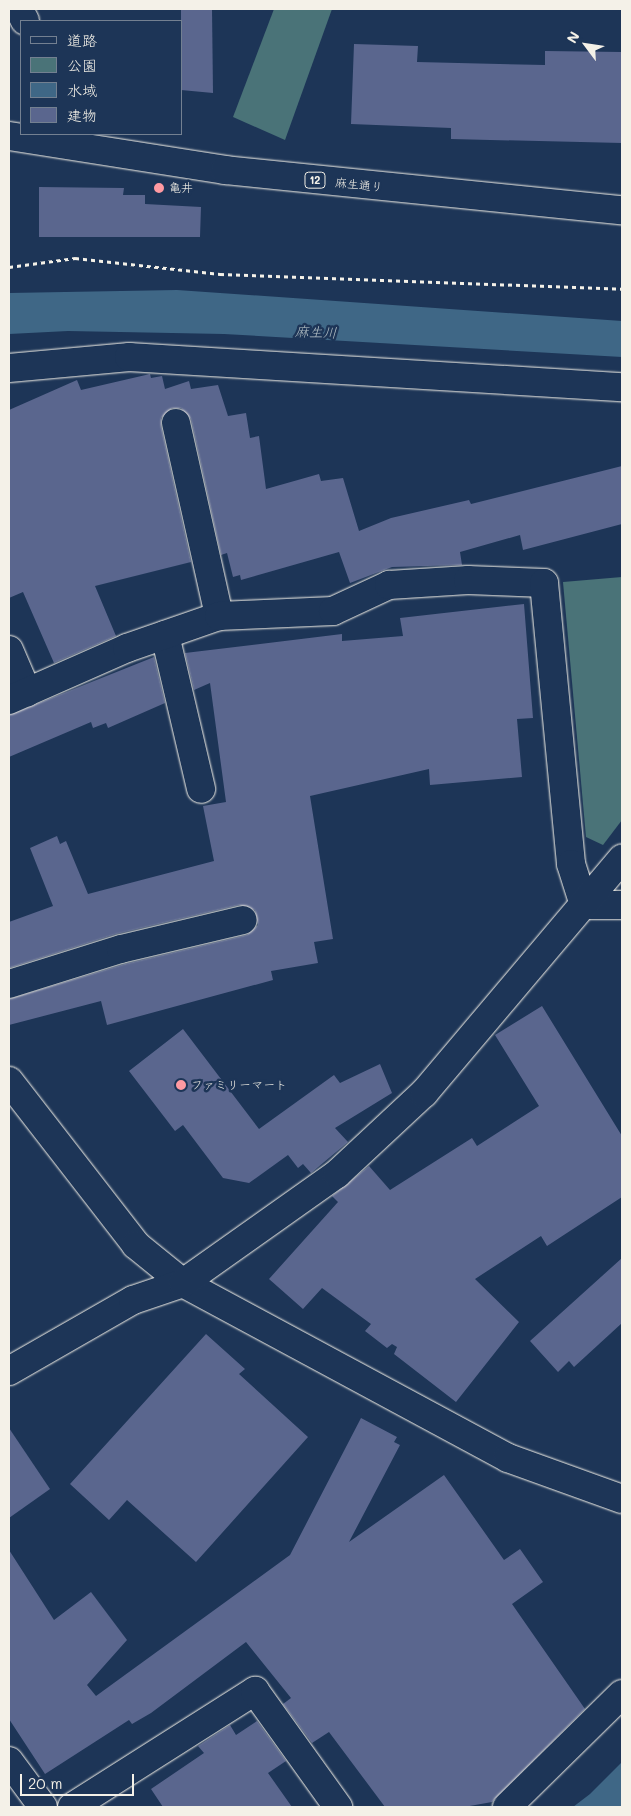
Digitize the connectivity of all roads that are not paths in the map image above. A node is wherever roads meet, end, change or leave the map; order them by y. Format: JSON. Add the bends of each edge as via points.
{"nodes":[{"id":1,"x":9,"y":136,"type":"edge"},
{"id":2,"x":63,"y":139,"type":"edge"},
{"id":3,"x":622,"y":210,"type":"edge"},
{"id":4,"x":9,"y":368,"type":"edge"},
{"id":5,"x":622,"y":387,"type":"edge"},
{"id":6,"x":176,"y":423,"type":"dead end"},
{"id":7,"x":219,"y":616,"type":"junction"},
{"id":8,"x":165,"y":635,"type":"junction"},
{"id":9,"x":9,"y":650,"type":"edge"},
{"id":10,"x":18,"y":696,"type":"edge"},
{"id":11,"x":201,"y":789,"type":"dead end"},
{"id":12,"x":622,"y":859,"type":"edge"},
{"id":13,"x":584,"y":905,"type":"junction"},
{"id":14,"x":622,"y":905,"type":"edge"},
{"id":15,"x":243,"y":920,"type":"dead end"},
{"id":16,"x":9,"y":984,"type":"edge"},
{"id":17,"x":9,"y":1081,"type":"edge"},
{"id":18,"x":183,"y":1283,"type":"junction"},
{"id":19,"x":9,"y":1371,"type":"edge"},
{"id":20,"x":622,"y":1499,"type":"edge"},
{"id":21,"x":622,"y":1694,"type":"edge"},
{"id":22,"x":9,"y":1761,"type":"edge"},
{"id":23,"x":43,"y":1807,"type":"edge"},
{"id":24,"x":72,"y":1807,"type":"edge"},
{"id":25,"x":338,"y":1807,"type":"edge"},
{"id":26,"x":507,"y":1807,"type":"edge"}],
"edges":[{"from":1,"to":2,"type":"street","name":"麻生通り","number":"12"},
{"from":2,"to":3,"type":"street","name":"麻生通り","number":"12","via":[[225,170]]},
{"from":4,"to":5,"type":"street","via":[[130,357]]},
{"from":6,"to":7,"type":"street"},
{"from":7,"to":8,"type":"street"},
{"from":7,"to":13,"type":"street","via":[[332,611],[389,585],[468,580],[544,584],[571,864]]},
{"from":8,"to":10,"type":"street"},
{"from":8,"to":11,"type":"street"},
{"from":9,"to":10,"type":"street"},
{"from":12,"to":13,"type":"street"},
{"from":13,"to":14,"type":"street"},
{"from":13,"to":18,"type":"street","via":[[424,1093],[337,1174]]},
{"from":15,"to":16,"type":"street","via":[[121,949]]},
{"from":17,"to":18,"type":"street","via":[[136,1245]]},
{"from":18,"to":19,"type":"street","via":[[133,1300]]},
{"from":18,"to":20,"type":"street","via":[[508,1458]]},
{"from":21,"to":26,"type":"street"},
{"from":22,"to":23,"type":"street"},
{"from":24,"to":25,"type":"street","via":[[255,1691]]}]}
